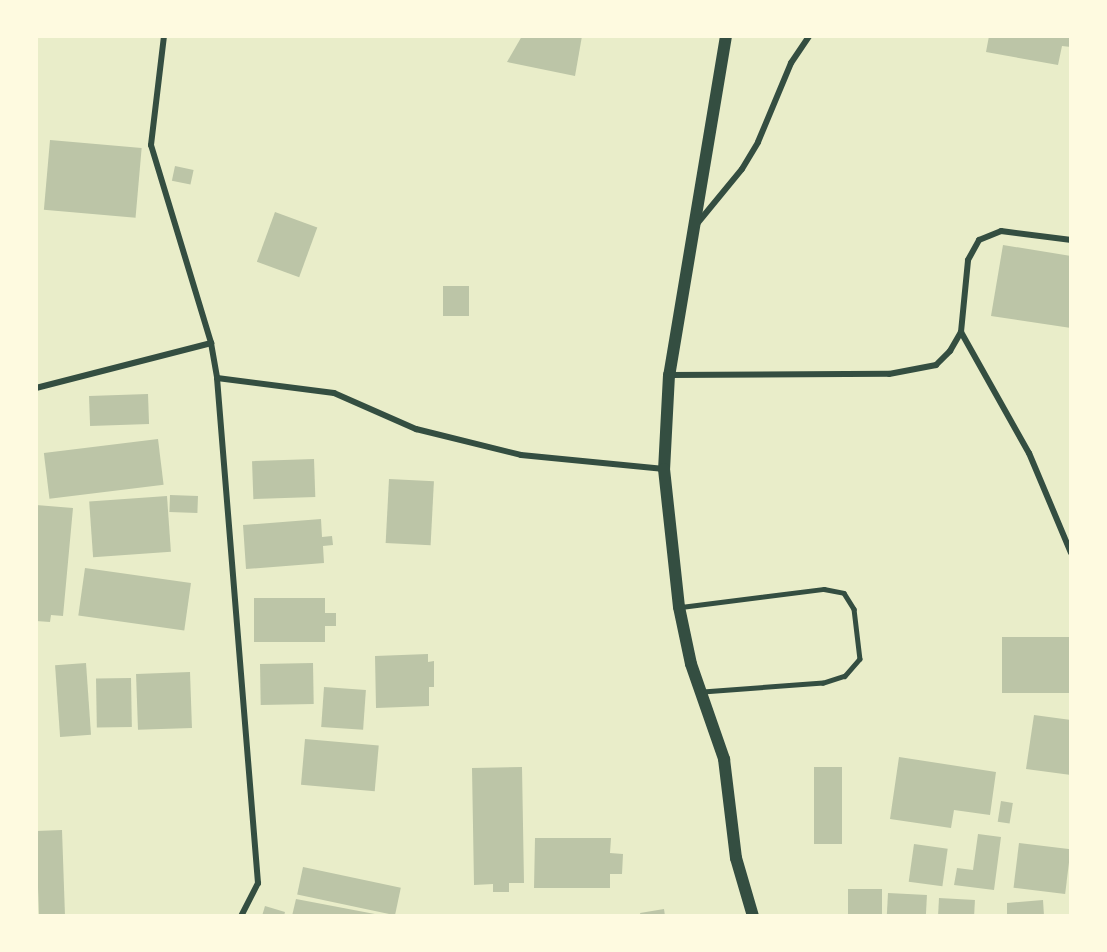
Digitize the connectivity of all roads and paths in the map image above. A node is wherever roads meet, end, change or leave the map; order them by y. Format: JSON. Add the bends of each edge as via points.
{"nodes":[{"id":1,"x":164,"y":36,"type":"edge"},
{"id":2,"x":726,"y":36,"type":"edge"},
{"id":3,"x":809,"y":36,"type":"edge"},
{"id":4,"x":694,"y":228,"type":"junction"},
{"id":5,"x":1071,"y":240,"type":"edge"},
{"id":6,"x":961,"y":332,"type":"junction"},
{"id":7,"x":211,"y":343,"type":"junction"},
{"id":8,"x":669,"y":375,"type":"junction"},
{"id":9,"x":217,"y":378,"type":"junction"},
{"id":10,"x":36,"y":388,"type":"edge"},
{"id":11,"x":664,"y":470,"type":"junction"},
{"id":12,"x":1071,"y":553,"type":"edge"},
{"id":13,"x":678,"y":607,"type":"junction"},
{"id":14,"x":701,"y":692,"type":"junction"},
{"id":15,"x":241,"y":916,"type":"edge"},
{"id":16,"x":753,"y":916,"type":"edge"}],
"edges":[{"from":1,"to":7,"type":"street","via":[[151,145]]},
{"from":2,"to":4,"type":"main road"},
{"from":3,"to":4,"type":"street","via":[[792,63],[742,169]]},
{"from":4,"to":8,"type":"main road"},
{"from":5,"to":6,"type":"street","via":[[1001,231],[980,240],[968,260]]},
{"from":6,"to":8,"type":"street","via":[[950,351],[936,364],[889,374]]},
{"from":6,"to":12,"type":"street","via":[[1029,453]]},
{"from":7,"to":9,"type":"street"},
{"from":7,"to":10,"type":"street"},
{"from":8,"to":11,"type":"main road"},
{"from":9,"to":11,"type":"street","via":[[334,393],[416,429],[499,451]]},
{"from":9,"to":15,"type":"street","via":[[258,883]]},
{"from":11,"to":13,"type":"main road"},
{"from":13,"to":14,"type":"main road"},
{"from":13,"to":14,"type":"lane","via":[[824,588],[844,592],[854,609],[860,659],[845,676],[823,683]]},
{"from":14,"to":16,"type":"main road","via":[[724,759],[736,858]]}]}
